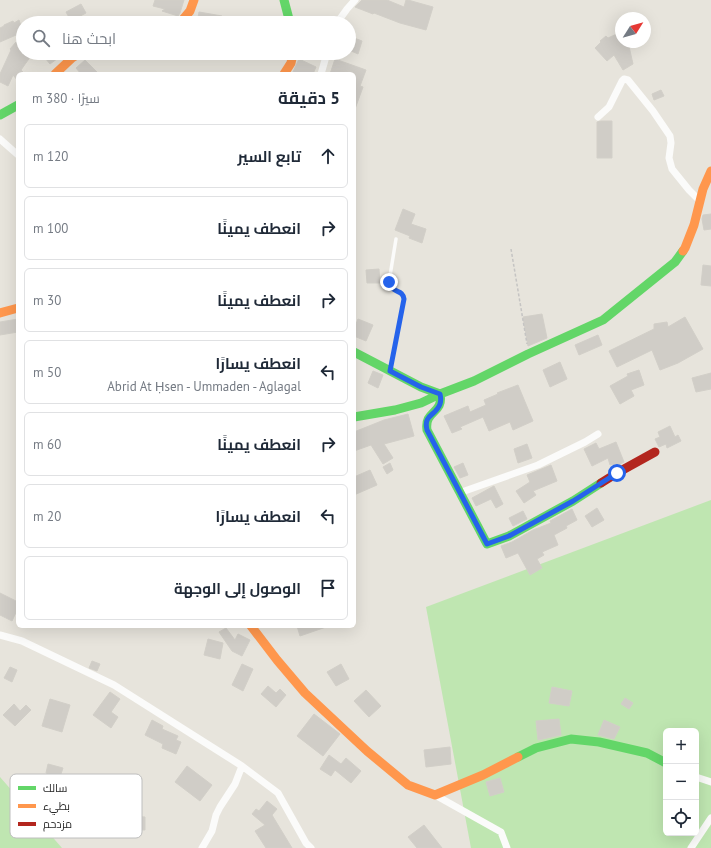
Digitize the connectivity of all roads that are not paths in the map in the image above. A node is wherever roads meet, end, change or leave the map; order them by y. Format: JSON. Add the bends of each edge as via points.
{"nodes":[{"id":1,"x":194,"y":0,"type":"edge"},
{"id":2,"x":284,"y":0,"type":"edge"},
{"id":3,"x":355,"y":0,"type":"edge"},
{"id":4,"x":186,"y":16,"type":"edge"},
{"id":5,"x":288,"y":16,"type":"edge"},
{"id":6,"x":342,"y":16,"type":"edge"},
{"id":7,"x":70,"y":60,"type":"edge"},
{"id":8,"x":292,"y":60,"type":"edge"},
{"id":9,"x":325,"y":60,"type":"edge"},
{"id":10,"x":57,"y":72,"type":"edge"},
{"id":11,"x":285,"y":72,"type":"edge"},
{"id":12,"x":322,"y":72,"type":"edge"},
{"id":13,"x":16,"y":106,"type":"edge"},
{"id":14,"x":0,"y":115,"type":"edge"},
{"id":15,"x":598,"y":118,"type":"dead end"},
{"id":16,"x":0,"y":139,"type":"edge"},
{"id":17,"x":16,"y":153,"type":"edge"},
{"id":18,"x":711,"y":171,"type":"edge"},
{"id":19,"x":700,"y":201,"type":"junction"},
{"id":20,"x":396,"y":239,"type":"dead end"},
{"id":21,"x":16,"y":309,"type":"edge"},
{"id":22,"x":0,"y":313,"type":"edge"},
{"id":23,"x":356,"y":353,"type":"edge"},
{"id":24,"x":390,"y":371,"type":"junction"},
{"id":25,"x":440,"y":394,"type":"junction"},
{"id":26,"x":356,"y":417,"type":"edge"},
{"id":27,"x":598,"y":434,"type":"dead end"},
{"id":28,"x":655,"y":452,"type":"dead end"},
{"id":29,"x":459,"y":493,"type":"junction"},
{"id":30,"x":253,"y":628,"type":"edge"},
{"id":31,"x":0,"y":634,"type":"edge"},
{"id":32,"x":663,"y":761,"type":"edge"},
{"id":33,"x":242,"y":766,"type":"junction"},
{"id":34,"x":699,"y":777,"type":"edge"},
{"id":35,"x":711,"y":782,"type":"edge"},
{"id":36,"x":435,"y":795,"type":"junction"},
{"id":37,"x":711,"y":818,"type":"edge"},
{"id":38,"x":202,"y":848,"type":"edge"},
{"id":39,"x":310,"y":848,"type":"edge"},
{"id":40,"x":507,"y":848,"type":"edge"},
{"id":41,"x":691,"y":848,"type":"edge"}],
"edges":[{"from":1,"to":4,"type":"street"},
{"from":2,"to":5,"type":"street"},
{"from":3,"to":6,"type":"street"},
{"from":7,"to":10,"type":"street"},
{"from":8,"to":11,"type":"street"},
{"from":9,"to":12,"type":"street"},
{"from":13,"to":14,"type":"street"},
{"from":15,"to":19,"type":"street","via":[[609,107],[622,81],[628,80],[670,136],[669,158],[672,169]]},
{"from":16,"to":17,"type":"street"},
{"from":18,"to":19,"type":"street"},
{"from":19,"to":25,"type":"street","via":[[685,248],[675,262],[603,320],[474,381]]},
{"from":20,"to":24,"type":"lane","via":[[389,282],[393,290],[401,293],[404,299]]},
{"from":21,"to":22,"type":"street"},
{"from":23,"to":24,"type":"street"},
{"from":24,"to":25,"type":"street"},
{"from":25,"to":26,"type":"street","via":[[421,403]]},
{"from":25,"to":29,"type":"street","via":[[441,403],[438,410],[425,424]]},
{"from":27,"to":29,"type":"street","via":[[538,465]]},
{"from":28,"to":29,"type":"street","via":[[573,501],[509,536],[487,544]]},
{"from":30,"to":36,"type":"street","via":[[305,693],[367,751],[408,785]]},
{"from":31,"to":33,"type":"street","via":[[22,641],[114,685]]},
{"from":32,"to":36,"type":"street","via":[[647,753],[599,742],[571,739],[536,748],[483,775]]},
{"from":33,"to":38,"type":"street"},
{"from":33,"to":39,"type":"street","via":[[278,793]]},
{"from":34,"to":35,"type":"street"},
{"from":36,"to":40,"type":"street","via":[[501,832]]},
{"from":37,"to":41,"type":"street"}]}
